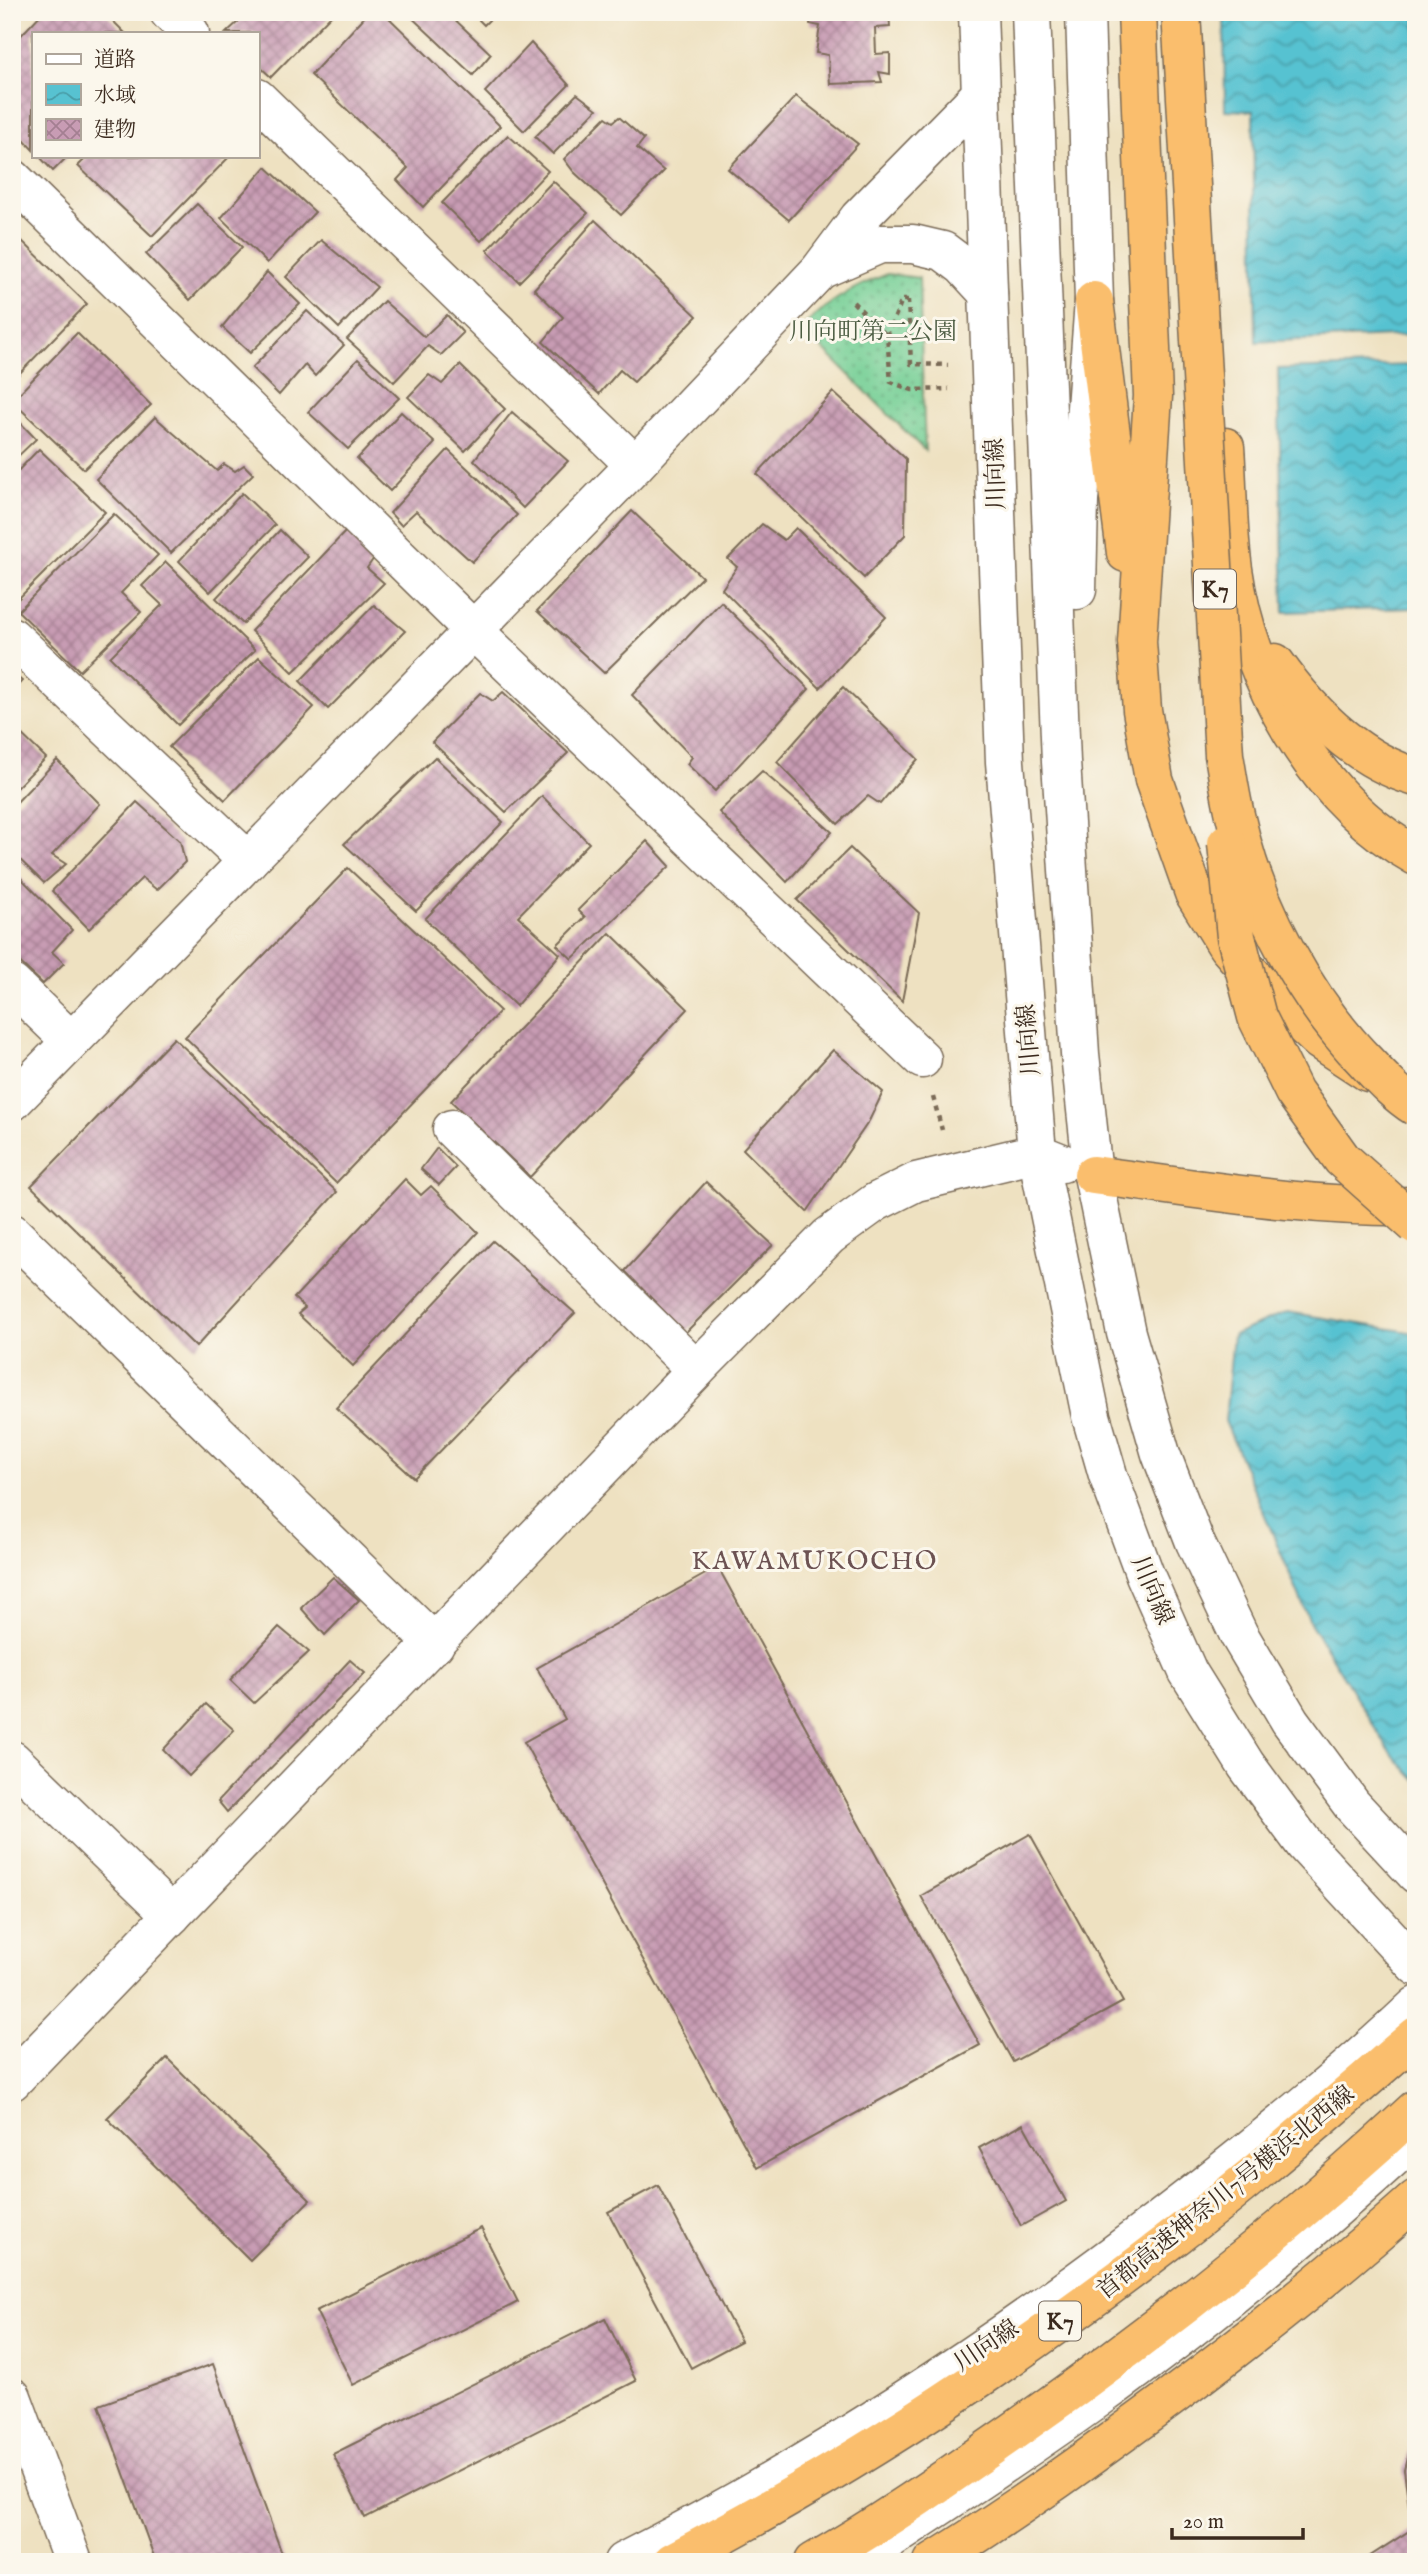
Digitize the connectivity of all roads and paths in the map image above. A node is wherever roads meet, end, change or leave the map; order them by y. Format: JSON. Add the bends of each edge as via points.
{"nodes":[{"id":1,"x":169,"y":12,"type":"edge"},
{"id":2,"x":978,"y":12,"type":"edge"},
{"id":3,"x":1031,"y":12,"type":"edge"},
{"id":4,"x":1085,"y":12,"type":"edge"},
{"id":5,"x":1137,"y":12,"type":"edge"},
{"id":6,"x":1181,"y":12,"type":"edge"},
{"id":7,"x":1199,"y":12,"type":"edge"},
{"id":8,"x":189,"y":32,"type":"edge"},
{"id":9,"x":981,"y":94,"type":"junction"},
{"id":10,"x":259,"y":100,"type":"edge"},
{"id":11,"x":12,"y":178,"type":"edge"},
{"id":12,"x":820,"y":270,"type":"junction"},
{"id":13,"x":988,"y":293,"type":"junction"},
{"id":14,"x":1094,"y":301,"type":"junction"},
{"id":15,"x":948,"y":365,"type":"dead end"},
{"id":16,"x":950,"y":389,"type":"dead end"},
{"id":17,"x":635,"y":465,"type":"junction"},
{"id":18,"x":1233,"y":569,"type":"junction"},
{"id":19,"x":473,"y":630,"type":"junction"},
{"id":20,"x":12,"y":637,"type":"edge"},
{"id":21,"x":1137,"y":642,"type":"junction"},
{"id":22,"x":1224,"y":755,"type":"junction"},
{"id":23,"x":1060,"y":762,"type":"junction"},
{"id":24,"x":1416,"y":777,"type":"edge"},
{"id":25,"x":1416,"y":856,"type":"edge"},
{"id":26,"x":248,"y":861,"type":"junction"},
{"id":27,"x":12,"y":984,"type":"edge"},
{"id":28,"x":71,"y":1041,"type":"junction"},
{"id":29,"x":922,"y":1059,"type":"dead end"},
{"id":30,"x":1416,"y":1090,"type":"edge"},
{"id":31,"x":12,"y":1102,"type":"edge"},
{"id":32,"x":1416,"y":1107,"type":"edge"},
{"id":33,"x":452,"y":1129,"type":"dead end"},
{"id":34,"x":1037,"y":1153,"type":"junction"},
{"id":35,"x":1093,"y":1175,"type":"junction"},
{"id":36,"x":1416,"y":1206,"type":"edge"},
{"id":37,"x":1416,"y":1225,"type":"edge"},
{"id":38,"x":12,"y":1233,"type":"edge"},
{"id":39,"x":696,"y":1370,"type":"junction"},
{"id":40,"x":435,"y":1644,"type":"junction"},
{"id":41,"x":12,"y":1760,"type":"edge"},
{"id":42,"x":1416,"y":1874,"type":"edge"},
{"id":43,"x":172,"y":1915,"type":"junction"},
{"id":44,"x":1416,"y":1966,"type":"edge"},
{"id":45,"x":1416,"y":2006,"type":"edge"},
{"id":46,"x":1416,"y":2036,"type":"edge"},
{"id":47,"x":12,"y":2081,"type":"edge"},
{"id":48,"x":1416,"y":2109,"type":"edge"},
{"id":49,"x":1416,"y":2137,"type":"edge"},
{"id":50,"x":1416,"y":2199,"type":"edge"},
{"id":51,"x":12,"y":2397,"type":"edge"},
{"id":52,"x":73,"y":2562,"type":"edge"},
{"id":53,"x":623,"y":2562,"type":"edge"},
{"id":54,"x":672,"y":2562,"type":"edge"},
{"id":55,"x":814,"y":2562,"type":"edge"},
{"id":56,"x":855,"y":2562,"type":"edge"},
{"id":57,"x":933,"y":2562,"type":"edge"}],
"edges":[{"from":1,"to":8,"type":"street"},
{"from":2,"to":9,"type":"street","name":"川向線"},
{"from":3,"to":23,"type":"street","name":"川向線"},
{"from":4,"to":14,"type":"street"},
{"from":5,"to":21,"type":"highway","via":[[1153,396]]},
{"from":6,"to":22,"type":"highway","number":"K7","bridge":true},
{"from":7,"to":18,"type":"highway","number":"K7"},
{"from":9,"to":12,"type":"street","via":[[859,218]]},
{"from":9,"to":13,"type":"street","name":"川向線"},
{"from":10,"to":17,"type":"street"},
{"from":11,"to":19,"type":"street"},
{"from":12,"to":13,"type":"street","via":[[880,244],[913,244],[943,251]]},
{"from":12,"to":17,"type":"street"},
{"from":13,"to":34,"type":"street","name":"川向線","via":[[1005,762]]},
{"from":14,"to":21,"type":"highway"},
{"from":14,"to":23,"type":"street","via":[[1079,500],[1076,621]]},
{"from":15,"to":16,"type":"path","via":[[911,364],[908,300],[902,300],[887,336],[891,382],[912,390]]},
{"from":17,"to":19,"type":"street"},
{"from":18,"to":24,"type":"highway","via":[[1269,653],[1297,693],[1329,727],[1367,755]]},
{"from":18,"to":25,"type":"highway","number":"K7","via":[[1258,660],[1299,744],[1360,816]]},
{"from":19,"to":26,"type":"street"},
{"from":19,"to":29,"type":"street"},
{"from":20,"to":26,"type":"street"},
{"from":21,"to":30,"type":"highway","via":[[1154,780],[1194,892],[1227,946],[1268,993],[1319,1040],[1373,1075]]},
{"from":22,"to":32,"type":"highway","number":"K7","bridge":true,"via":[[1237,825],[1264,906],[1300,977],[1345,1041],[1400,1097]]},
{"from":22,"to":37,"type":"highway","bridge":true,"via":[[1236,937],[1257,1017],[1294,1092],[1342,1159]]},
{"from":23,"to":35,"type":"street","name":"川向線"},
{"from":26,"to":28,"type":"street"},
{"from":27,"to":28,"type":"street"},
{"from":28,"to":31,"type":"street"},
{"from":33,"to":39,"type":"street"},
{"from":34,"to":35,"type":"street"},
{"from":34,"to":39,"type":"street","via":[[916,1182],[876,1202],[829,1236]]},
{"from":34,"to":44,"type":"street","name":"川向線","via":[[1094,1428],[1145,1575],[1188,1672],[1245,1765],[1305,1846]]},
{"from":35,"to":36,"type":"highway","via":[[1293,1201]]},
{"from":35,"to":42,"type":"street","name":"川向線","via":[[1143,1400],[1195,1542],[1239,1636],[1290,1721],[1352,1805]]},
{"from":38,"to":40,"type":"street"},
{"from":39,"to":40,"type":"street"},
{"from":40,"to":43,"type":"street"},
{"from":41,"to":43,"type":"street"},
{"from":43,"to":47,"type":"street"},
{"from":45,"to":53,"type":"street","name":"川向線","via":[[1285,2122],[1038,2311],[785,2473]]},
{"from":46,"to":54,"type":"highway","name":"首都高速神奈川7号横浜北西線","number":"K7","via":[[1168,2243],[1046,2331],[794,2495]]},
{"from":48,"to":55,"type":"highway","number":"K7","via":[[1341,2179],[1216,2283],[1086,2381]]},
{"from":49,"to":56,"type":"street","via":[[1228,2299],[1098,2399]]},
{"from":50,"to":57,"type":"highway","via":[[1230,2353],[1106,2446]]},
{"from":51,"to":52,"type":"street"}]}
